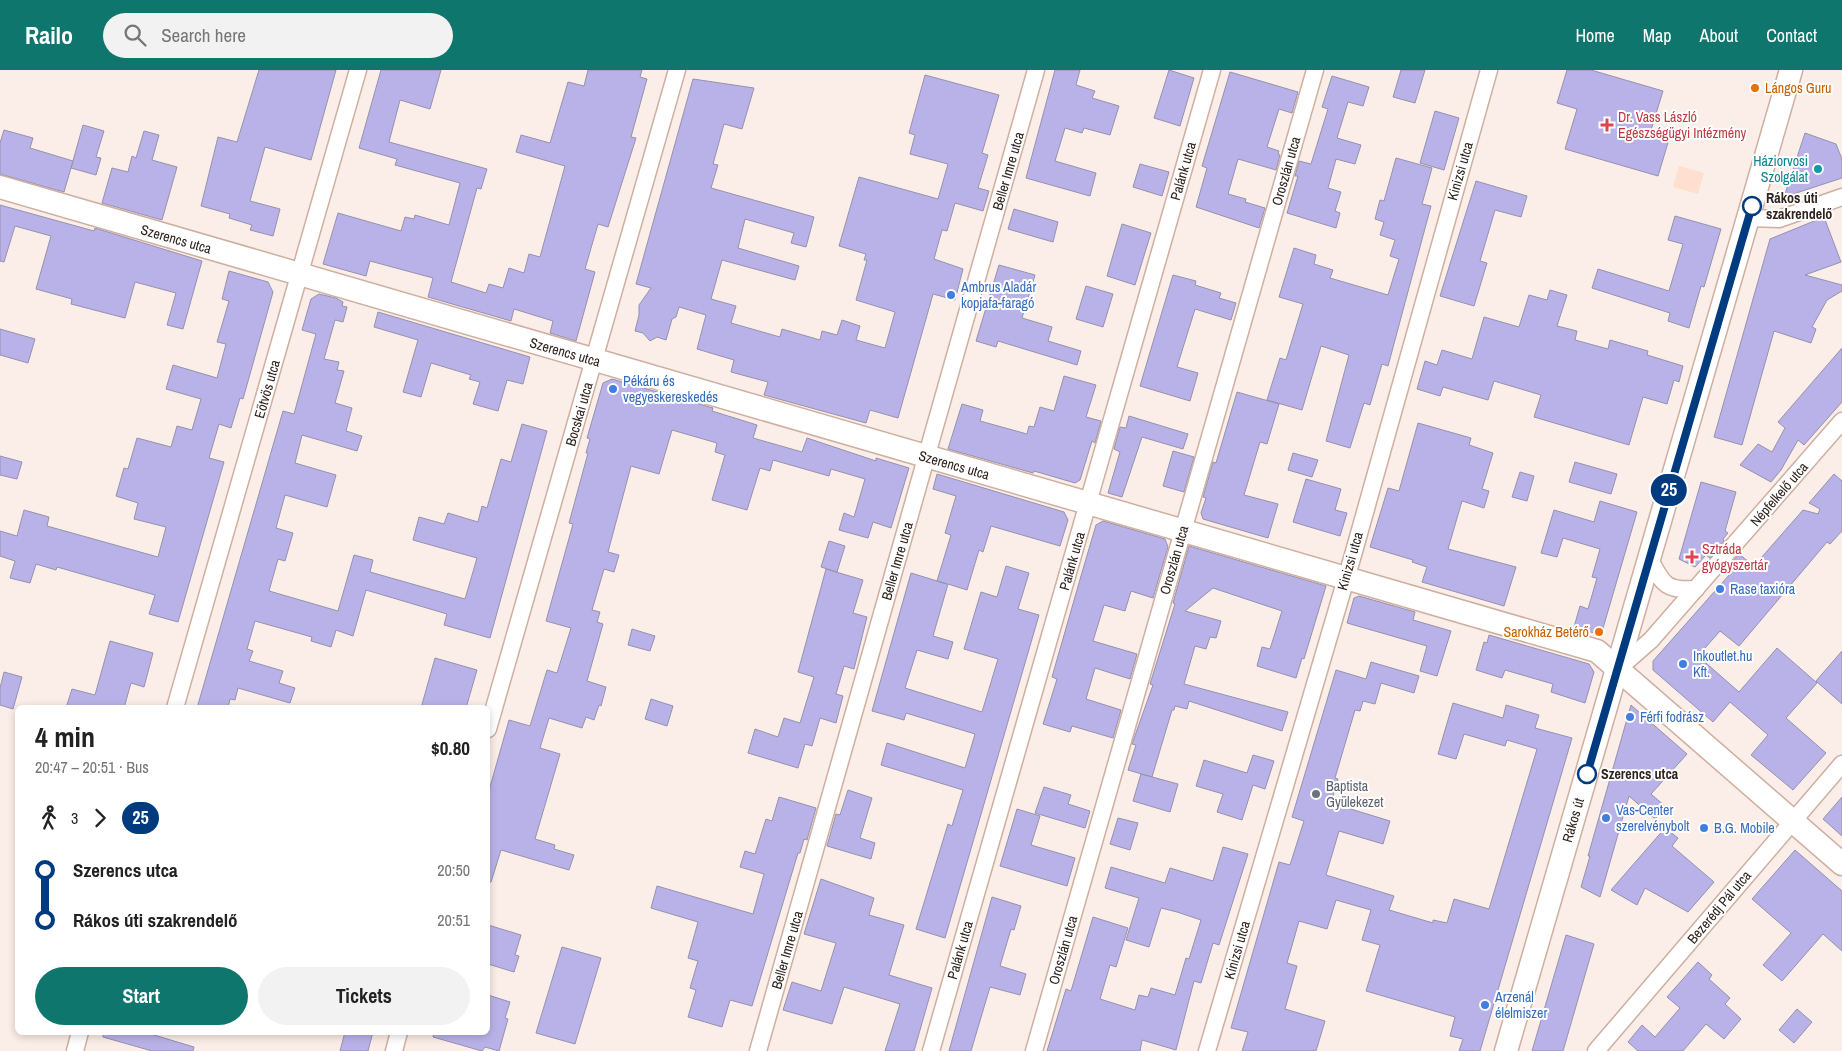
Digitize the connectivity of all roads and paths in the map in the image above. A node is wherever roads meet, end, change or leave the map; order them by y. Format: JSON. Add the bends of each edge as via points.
{"nodes":[{"id":1,"x":358,"y":70,"type":"edge"},
{"id":2,"x":676,"y":70,"type":"edge"},
{"id":3,"x":1036,"y":70,"type":"edge"},
{"id":4,"x":1212,"y":70,"type":"edge"},
{"id":5,"x":1315,"y":70,"type":"edge"},
{"id":6,"x":1489,"y":70,"type":"edge"},
{"id":7,"x":1790,"y":70,"type":"edge"},
{"id":8,"x":0,"y":187,"type":"edge"},
{"id":9,"x":1842,"y":197,"type":"edge"},
{"id":10,"x":1748,"y":218,"type":"junction"},
{"id":11,"x":300,"y":276,"type":"junction"},
{"id":12,"x":595,"y":361,"type":"junction"},
{"id":13,"x":1842,"y":421,"type":"edge"},
{"id":14,"x":927,"y":456,"type":"junction"},
{"id":15,"x":1088,"y":504,"type":"junction"},
{"id":16,"x":1182,"y":530,"type":"junction"},
{"id":17,"x":1649,"y":558,"type":"junction"},
{"id":18,"x":1346,"y":578,"type":"junction"},
{"id":19,"x":1696,"y":589,"type":"junction"},
{"id":20,"x":1618,"y":668,"type":"junction"},
{"id":21,"x":176,"y":705,"type":"edge"},
{"id":22,"x":490,"y":723,"type":"edge"},
{"id":23,"x":1842,"y":764,"type":"edge"},
{"id":24,"x":1792,"y":822,"type":"junction"},
{"id":25,"x":1842,"y":864,"type":"edge"},
{"id":26,"x":79,"y":1035,"type":"edge"},
{"id":27,"x":398,"y":1035,"type":"edge"},
{"id":28,"x":75,"y":1051,"type":"edge"},
{"id":29,"x":394,"y":1051,"type":"edge"},
{"id":30,"x":758,"y":1051,"type":"edge"},
{"id":31,"x":932,"y":1051,"type":"edge"},
{"id":32,"x":1034,"y":1051,"type":"edge"},
{"id":33,"x":1207,"y":1051,"type":"edge"},
{"id":34,"x":1506,"y":1051,"type":"edge"},
{"id":35,"x":1596,"y":1051,"type":"edge"}],
"edges":[{"from":1,"to":11,"type":"street","name":"Eötvös utca"},
{"from":2,"to":12,"type":"street","name":"Bocskai utca"},
{"from":3,"to":14,"type":"street","name":"Beller Imre utca"},
{"from":4,"to":15,"type":"street","name":"Palánk utca"},
{"from":5,"to":16,"type":"street","name":"Oroszlán utca"},
{"from":6,"to":18,"type":"street","name":"Kinizsi utca"},
{"from":7,"to":10,"type":"street","name":"Rákos út"},
{"from":8,"to":11,"type":"street","name":"Szerencs utca"},
{"from":9,"to":10,"type":"street","via":[[1779,219]]},
{"from":10,"to":17,"type":"street","name":"Rákos út"},
{"from":11,"to":12,"type":"street","name":"Szerencs utca"},
{"from":11,"to":21,"type":"street","name":"Eötvös utca"},
{"from":12,"to":14,"type":"street","name":"Szerencs utca"},
{"from":12,"to":22,"type":"street","name":"Bocskai utca"},
{"from":13,"to":19,"type":"street","name":"Népfelkelő utca"},
{"from":14,"to":15,"type":"street","name":"Szerencs utca"},
{"from":14,"to":30,"type":"street","name":"Beller Imre utca"},
{"from":15,"to":16,"type":"street","name":"Szerencs utca"},
{"from":15,"to":31,"type":"street","name":"Palánk utca"},
{"from":16,"to":18,"type":"street","name":"Szerencs utca"},
{"from":16,"to":32,"type":"street","name":"Oroszlán utca"},
{"from":17,"to":19,"type":"street","via":[[1667,586],[1678,590]]},
{"from":17,"to":20,"type":"street","name":"Rákos út"},
{"from":18,"to":20,"type":"street","name":"Szerencs utca","via":[[1597,651]]},
{"from":18,"to":33,"type":"street","name":"Kinizsi utca"},
{"from":19,"to":20,"type":"street","name":"Népfelkelő utca","via":[[1651,640]]},
{"from":20,"to":24,"type":"street","name":"Szerencs utca"},
{"from":20,"to":34,"type":"street","name":"Rákos út"},
{"from":23,"to":24,"type":"street","name":"Bezerédj Pál utca"},
{"from":24,"to":25,"type":"street","name":"Szerencs utca"},
{"from":24,"to":35,"type":"street","name":"Bezerédj Pál utca"},
{"from":26,"to":28,"type":"street"},
{"from":27,"to":29,"type":"street"}]}
